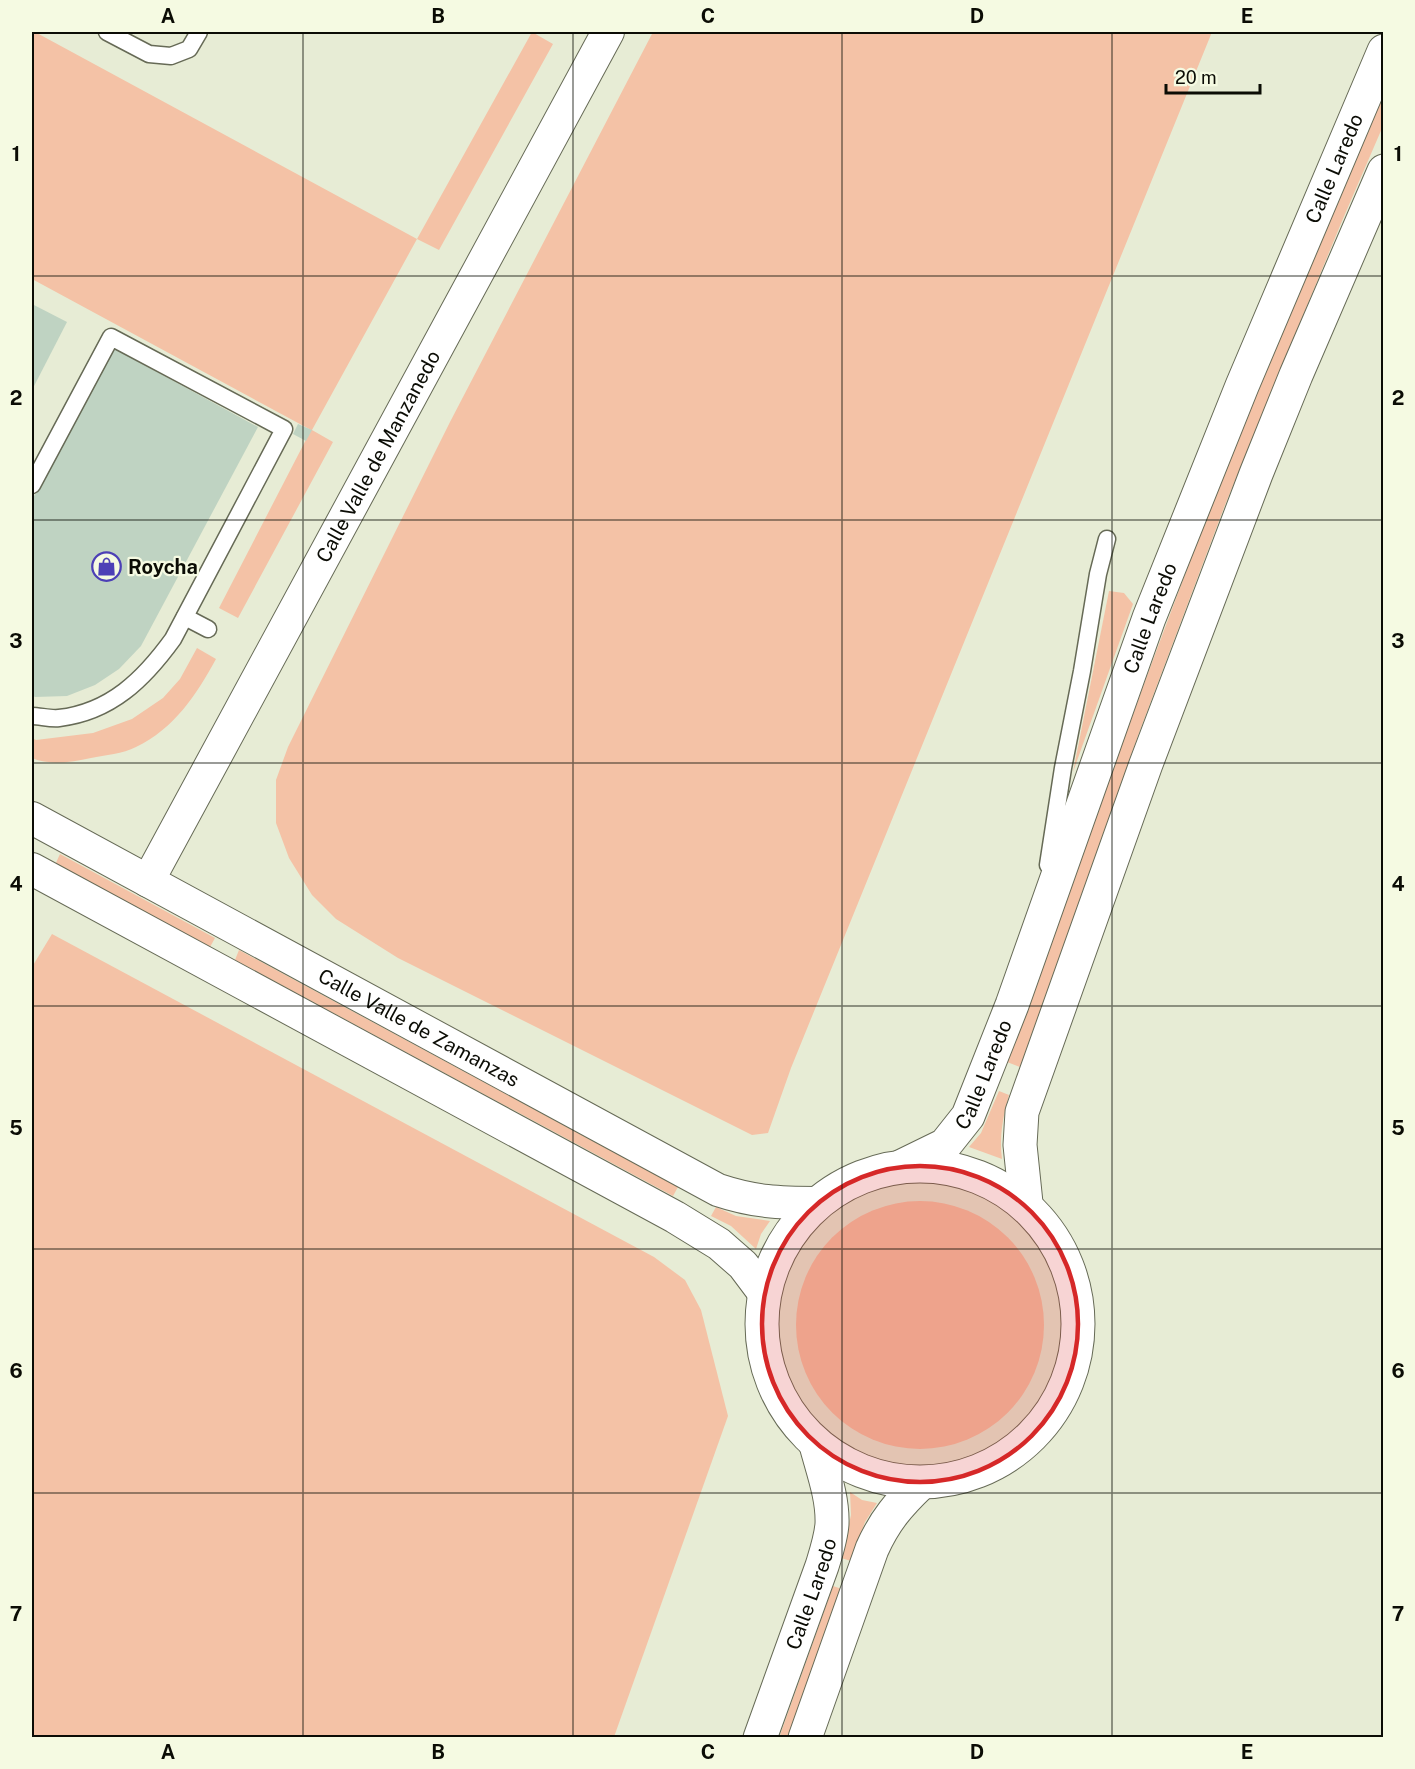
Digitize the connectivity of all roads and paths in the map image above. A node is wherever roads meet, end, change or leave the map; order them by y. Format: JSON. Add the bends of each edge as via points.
{"nodes":[{"id":1,"x":107,"y":32,"type":"edge"},
{"id":2,"x":199,"y":32,"type":"edge"},
{"id":3,"x":608,"y":32,"type":"edge"},
{"id":4,"x":1383,"y":51,"type":"edge"},
{"id":5,"x":1383,"y":171,"type":"edge"},
{"id":6,"x":32,"y":485,"type":"edge"},
{"id":7,"x":1107,"y":539,"type":"dead end"},
{"id":8,"x":184,"y":617,"type":"junction"},
{"id":9,"x":208,"y":629,"type":"dead end"},
{"id":10,"x":32,"y":716,"type":"edge"},
{"id":11,"x":32,"y":818,"type":"edge"},
{"id":12,"x":32,"y":869,"type":"edge"},
{"id":13,"x":147,"y":880,"type":"junction"},
{"id":14,"x":1037,"y":934,"type":"junction"},
{"id":15,"x":902,"y":1166,"type":"junction"},
{"id":16,"x":816,"y":1203,"type":"junction"},
{"id":17,"x":1026,"y":1203,"type":"junction"},
{"id":18,"x":764,"y":1293,"type":"junction"},
{"id":19,"x":816,"y":1445,"type":"junction"},
{"id":20,"x":921,"y":1483,"type":"junction"},
{"id":21,"x":760,"y":1737,"type":"edge"},
{"id":22,"x":805,"y":1737,"type":"edge"}],
"edges":[{"from":1,"to":2,"type":"lane","via":[[149,54],[171,56],[189,49]]},
{"from":3,"to":13,"type":"street","name":"Calle Valle de Manzanedo"},
{"from":4,"to":14,"type":"main road","name":"Calle Laredo","via":[[1149,618]]},
{"from":5,"to":17,"type":"main road","via":[[1256,474],[1146,764],[1022,1112],[1020,1145]]},
{"from":6,"to":8,"type":"lane","via":[[111,337],[284,429]]},
{"from":7,"to":14,"type":"lane","via":[[1063,768]]},
{"from":8,"to":9,"type":"lane"},
{"from":8,"to":10,"type":"lane","via":[[155,663],[126,692],[90,710],[58,718]]},
{"from":11,"to":13,"type":"street","name":"Calle Valle de Zamanzas"},
{"from":12,"to":18,"type":"street","via":[[675,1217],[719,1244],[743,1265]]},
{"from":13,"to":16,"type":"street","name":"Calle Valle de Zamanzas","via":[[708,1184],[742,1198]]},
{"from":14,"to":15,"type":"main road","name":"Calle Laredo","via":[[968,1116],[945,1144]]},
{"from":15,"to":16,"type":"main road","via":[[857,1178]]},
{"from":15,"to":17,"type":"main road","via":[[945,1167],[986,1179]]},
{"from":16,"to":18,"type":"main road","via":[[793,1229],[775,1259]]},
{"from":17,"to":20,"type":"main road","via":[[1051,1233],[1070,1272],[1079,1314],[1076,1357],[1062,1397],[1036,1433],[1003,1460],[964,1477]]},
{"from":18,"to":19,"type":"main road","via":[[762,1335],[770,1376],[790,1414]]},
{"from":19,"to":20,"type":"main road","via":[[850,1466],[885,1478]]},
{"from":19,"to":21,"type":"main road","name":"Calle Laredo","via":[[829,1493],[832,1524],[822,1566]]},
{"from":20,"to":22,"type":"main road","via":[[896,1507],[875,1542]]}]}
